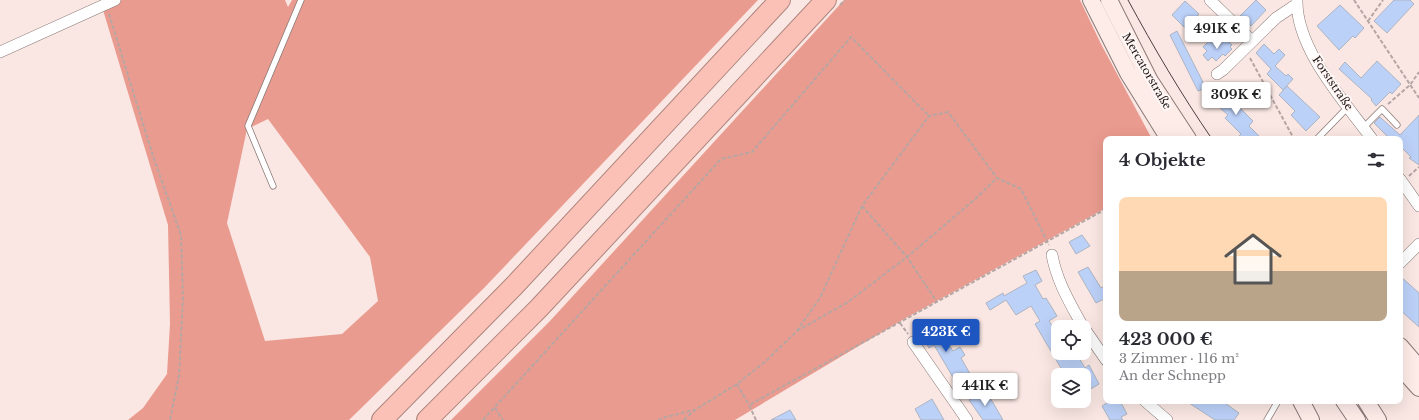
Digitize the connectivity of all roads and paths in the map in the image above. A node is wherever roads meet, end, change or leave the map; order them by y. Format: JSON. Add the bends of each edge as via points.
{"nodes":[{"id":1,"x":301,"y":0,"type":"edge"},
{"id":2,"x":780,"y":0,"type":"edge"},
{"id":3,"x":826,"y":0,"type":"edge"},
{"id":4,"x":1091,"y":0,"type":"edge"},
{"id":5,"x":1109,"y":0,"type":"edge"},
{"id":6,"x":1210,"y":0,"type":"edge"},
{"id":7,"x":1354,"y":0,"type":"edge"},
{"id":8,"x":1383,"y":0,"type":"edge"},
{"id":9,"x":111,"y":2,"type":"edge"},
{"id":10,"x":1297,"y":2,"type":"edge"},
{"id":11,"x":1368,"y":21,"type":"junction"},
{"id":12,"x":1248,"y":44,"type":"junction"},
{"id":13,"x":1135,"y":51,"type":"junction"},
{"id":14,"x":0,"y":52,"type":"edge"},
{"id":15,"x":1419,"y":72,"type":"edge"},
{"id":16,"x":1217,"y":74,"type":"dead end"},
{"id":17,"x":1410,"y":85,"type":"junction"},
{"id":18,"x":1419,"y":98,"type":"edge"},
{"id":19,"x":1348,"y":106,"type":"junction"},
{"id":20,"x":1382,"y":109,"type":"junction"},
{"id":21,"x":929,"y":116,"type":"junction"},
{"id":22,"x":1397,"y":125,"type":"dead end"},
{"id":23,"x":1363,"y":128,"type":"junction"},
{"id":24,"x":1167,"y":136,"type":"edge"},
{"id":25,"x":1186,"y":136,"type":"edge"},
{"id":26,"x":1194,"y":136,"type":"edge"},
{"id":27,"x":1293,"y":136,"type":"edge"},
{"id":28,"x":1323,"y":136,"type":"edge"},
{"id":29,"x":1370,"y":136,"type":"edge"},
{"id":30,"x":997,"y":178,"type":"junction"},
{"id":31,"x":1403,"y":183,"type":"edge"},
{"id":32,"x":273,"y":186,"type":"dead end"},
{"id":33,"x":862,"y":206,"type":"junction"},
{"id":34,"x":1419,"y":206,"type":"edge"},
{"id":35,"x":1103,"y":211,"type":"edge"},
{"id":36,"x":1047,"y":241,"type":"junction"},
{"id":37,"x":1419,"y":244,"type":"edge"},
{"id":38,"x":1052,"y":255,"type":"joint"},
{"id":39,"x":907,"y":257,"type":"junction"},
{"id":40,"x":1403,"y":260,"type":"edge"},
{"id":41,"x":937,"y":302,"type":"junction"},
{"id":42,"x":1080,"y":320,"type":"edge"},
{"id":43,"x":900,"y":323,"type":"junction"},
{"id":44,"x":796,"y":332,"type":"junction"},
{"id":45,"x":1091,"y":338,"type":"edge"},
{"id":46,"x":913,"y":342,"type":"joint"},
{"id":47,"x":1403,"y":353,"type":"edge"},
{"id":48,"x":1103,"y":356,"type":"edge"},
{"id":49,"x":1412,"y":375,"type":"edge"},
{"id":50,"x":737,"y":384,"type":"junction"},
{"id":51,"x":1419,"y":397,"type":"edge"},
{"id":52,"x":1148,"y":404,"type":"edge"},
{"id":53,"x":1276,"y":404,"type":"edge"},
{"id":54,"x":1303,"y":404,"type":"edge"},
{"id":55,"x":1346,"y":404,"type":"edge"},
{"id":56,"x":1368,"y":404,"type":"edge"},
{"id":57,"x":749,"y":405,"type":"junction"},
{"id":58,"x":495,"y":408,"type":"junction"},
{"id":59,"x":695,"y":410,"type":"junction"},
{"id":60,"x":170,"y":420,"type":"edge"},
{"id":61,"x":382,"y":420,"type":"edge"},
{"id":62,"x":427,"y":420,"type":"edge"},
{"id":63,"x":483,"y":420,"type":"edge"},
{"id":64,"x":503,"y":420,"type":"edge"},
{"id":65,"x":658,"y":420,"type":"edge"},
{"id":66,"x":684,"y":420,"type":"edge"},
{"id":67,"x":756,"y":420,"type":"edge"},
{"id":68,"x":967,"y":420,"type":"edge"},
{"id":69,"x":1167,"y":420,"type":"edge"},
{"id":70,"x":1267,"y":420,"type":"edge"},
{"id":71,"x":1311,"y":420,"type":"edge"},
{"id":72,"x":1357,"y":420,"type":"edge"},
{"id":73,"x":1378,"y":420,"type":"edge"}],
"edges":[{"from":1,"to":32,"type":"lane","via":[[248,126]]},
{"from":2,"to":61,"type":"highway","via":[[519,281]]},
{"from":3,"to":62,"type":"highway","via":[[539,308]]},
{"from":4,"to":24,"type":"main road","name":"Mercatorstraße","via":[[1128,73]]},
{"from":5,"to":13,"type":"main road","name":"Mercatorstraße"},
{"from":6,"to":12,"type":"street"},
{"from":7,"to":11,"type":"path"},
{"from":8,"to":11,"type":"path"},
{"from":9,"to":14,"type":"street"},
{"from":9,"to":60,"type":"path","via":[[154,159],[182,235],[183,298],[179,376]]},
{"from":10,"to":12,"type":"street"},
{"from":10,"to":19,"type":"street","name":"Forststraße","via":[[1304,39],[1318,65]]},
{"from":11,"to":17,"type":"path"},
{"from":12,"to":16,"type":"street"},
{"from":12,"to":27,"type":"path"},
{"from":13,"to":25,"type":"main road","name":"Mercatorstraße","via":[[1150,81]]},
{"from":13,"to":26,"type":"main road"},
{"from":15,"to":17,"type":"path"},
{"from":17,"to":18,"type":"path"},
{"from":17,"to":20,"type":"path"},
{"from":19,"to":23,"type":"street","name":"Forststraße"},
{"from":19,"to":28,"type":"lane"},
{"from":20,"to":22,"type":"lane"},
{"from":20,"to":23,"type":"lane"},
{"from":21,"to":30,"type":"path","via":[[948,112]]},
{"from":21,"to":33,"type":"path"},
{"from":21,"to":58,"type":"path","via":[[851,37],[752,152],[722,159]]},
{"from":23,"to":29,"type":"street","name":"Forststraße"},
{"from":30,"to":36,"type":"path","via":[[1022,189]]},
{"from":30,"to":39,"type":"path"},
{"from":31,"to":34,"type":"street"},
{"from":33,"to":39,"type":"path"},
{"from":33,"to":44,"type":"path","via":[[820,298]]},
{"from":35,"to":36,"type":"path"},
{"from":36,"to":38,"type":"path"},
{"from":36,"to":41,"type":"path"},
{"from":37,"to":40,"type":"street"},
{"from":38,"to":42,"type":"street","via":[[1056,274]]},
{"from":39,"to":41,"type":"path"},
{"from":39,"to":44,"type":"path","via":[[848,302]]},
{"from":41,"to":43,"type":"path"},
{"from":43,"to":46,"type":"path"},
{"from":43,"to":57,"type":"path"},
{"from":44,"to":50,"type":"path"},
{"from":45,"to":48,"type":"street"},
{"from":46,"to":68,"type":"street"},
{"from":47,"to":49,"type":"main road"},
{"from":49,"to":51,"type":"main road"},
{"from":50,"to":57,"type":"path"},
{"from":50,"to":59,"type":"path"},
{"from":52,"to":69,"type":"street"},
{"from":53,"to":70,"type":"lane"},
{"from":54,"to":71,"type":"main road"},
{"from":55,"to":72,"type":"main road"},
{"from":56,"to":73,"type":"main road"},
{"from":57,"to":67,"type":"path"},
{"from":58,"to":63,"type":"path"},
{"from":58,"to":64,"type":"path"},
{"from":59,"to":65,"type":"path"},
{"from":59,"to":66,"type":"path"}]}
